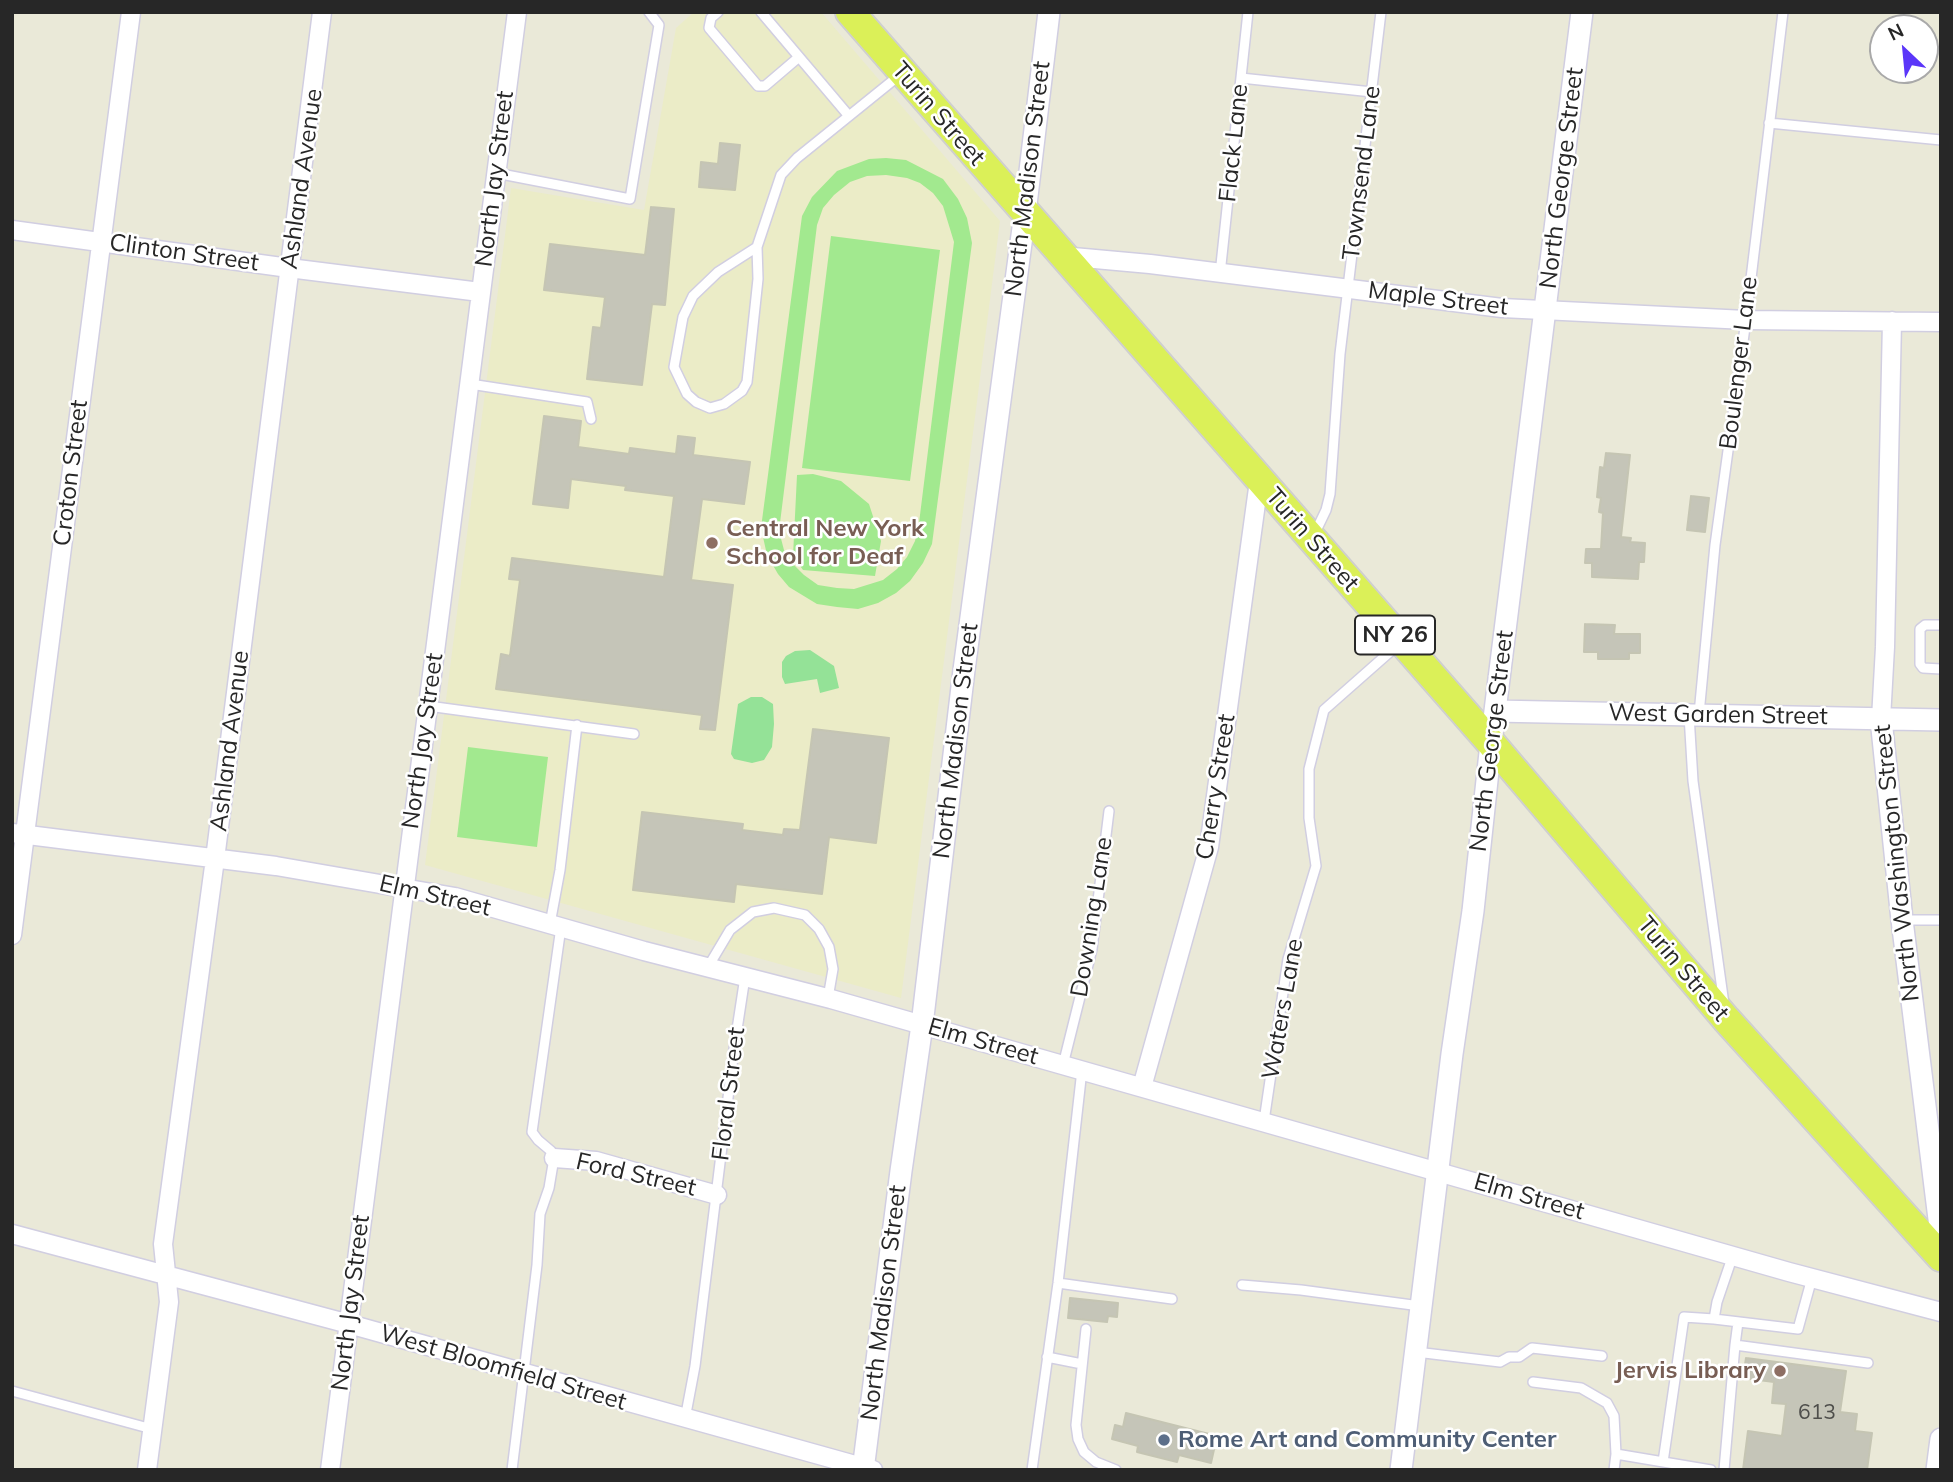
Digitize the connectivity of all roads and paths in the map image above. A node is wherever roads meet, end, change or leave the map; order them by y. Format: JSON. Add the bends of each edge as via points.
{"nodes":[{"id":1,"x":131,"y":12,"type":"edge"},
{"id":2,"x":322,"y":12,"type":"edge"},
{"id":3,"x":517,"y":12,"type":"edge"},
{"id":4,"x":649,"y":12,"type":"edge"},
{"id":5,"x":718,"y":12,"type":"edge"},
{"id":6,"x":761,"y":12,"type":"edge"},
{"id":7,"x":850,"y":12,"type":"edge"},
{"id":8,"x":1049,"y":12,"type":"edge"},
{"id":9,"x":1248,"y":12,"type":"edge"},
{"id":10,"x":1381,"y":12,"type":"edge"},
{"id":11,"x":1582,"y":12,"type":"edge"},
{"id":12,"x":1783,"y":12,"type":"edge"},
{"id":13,"x":799,"y":57,"type":"junction"},
{"id":14,"x":903,"y":73,"type":"junction"},
{"id":15,"x":1241,"y":78,"type":"junction"},
{"id":16,"x":1372,"y":92,"type":"junction"},
{"id":17,"x":849,"y":116,"type":"junction"},
{"id":18,"x":1769,"y":123,"type":"junction"},
{"id":19,"x":1941,"y":140,"type":"edge"},
{"id":20,"x":496,"y":173,"type":"junction"},
{"id":21,"x":1025,"y":213,"type":"junction"},
{"id":22,"x":12,"y":230,"type":"edge"},
{"id":23,"x":101,"y":241,"type":"junction"},
{"id":24,"x":757,"y":247,"type":"junction"},
{"id":25,"x":1062,"y":256,"type":"junction"},
{"id":26,"x":289,"y":268,"type":"junction"},
{"id":27,"x":1220,"y":274,"type":"junction"},
{"id":28,"x":1349,"y":289,"type":"junction"},
{"id":29,"x":481,"y":292,"type":"junction"},
{"id":30,"x":1546,"y":311,"type":"junction"},
{"id":31,"x":1746,"y":320,"type":"junction"},
{"id":32,"x":1892,"y":321,"type":"junction"},
{"id":33,"x":1941,"y":322,"type":"edge"},
{"id":34,"x":470,"y":384,"type":"junction"},
{"id":35,"x":591,"y":419,"type":"dead end"},
{"id":36,"x":1259,"y":481,"type":"junction"},
{"id":37,"x":1311,"y":540,"type":"junction"},
{"id":38,"x":1941,"y":625,"type":"edge"},
{"id":39,"x":1402,"y":642,"type":"junction"},
{"id":40,"x":1941,"y":668,"type":"edge"},
{"id":41,"x":428,"y":706,"type":"junction"},
{"id":42,"x":1495,"y":711,"type":"junction"},
{"id":43,"x":1694,"y":714,"type":"junction"},
{"id":44,"x":1881,"y":719,"type":"junction"},
{"id":45,"x":1941,"y":720,"type":"edge"},
{"id":46,"x":577,"y":725,"type":"junction"},
{"id":47,"x":634,"y":734,"type":"dead end"},
{"id":48,"x":1491,"y":743,"type":"junction"},
{"id":49,"x":1109,"y":811,"type":"dead end"},
{"id":50,"x":19,"y":834,"type":"edge"},
{"id":51,"x":215,"y":859,"type":"junction"},
{"id":52,"x":404,"y":887,"type":"junction"},
{"id":53,"x":1902,"y":920,"type":"junction"},
{"id":54,"x":1941,"y":920,"type":"edge"},
{"id":55,"x":556,"y":926,"type":"junction"},
{"id":56,"x":12,"y":935,"type":"edge"},
{"id":57,"x":708,"y":967,"type":"junction"},
{"id":58,"x":745,"y":977,"type":"junction"},
{"id":59,"x":828,"y":998,"type":"junction"},
{"id":60,"x":1726,"y":1020,"type":"junction"},
{"id":61,"x":922,"y":1025,"type":"junction"},
{"id":62,"x":1063,"y":1065,"type":"junction"},
{"id":63,"x":1082,"y":1070,"type":"junction"},
{"id":64,"x":1142,"y":1087,"type":"junction"},
{"id":65,"x":1264,"y":1121,"type":"junction"},
{"id":66,"x":554,"y":1158,"type":"junction"},
{"id":67,"x":1936,"y":1164,"type":"edge"},
{"id":68,"x":1438,"y":1171,"type":"junction"},
{"id":69,"x":717,"y":1195,"type":"junction"},
{"id":70,"x":12,"y":1234,"type":"edge"},
{"id":71,"x":1941,"y":1235,"type":"edge"},
{"id":72,"x":1732,"y":1255,"type":"junction"},
{"id":73,"x":1941,"y":1257,"type":"edge"},
{"id":74,"x":166,"y":1275,"type":"junction"},
{"id":75,"x":1812,"y":1278,"type":"junction"},
{"id":76,"x":1058,"y":1283,"type":"junction"},
{"id":77,"x":1242,"y":1285,"type":"dead end"},
{"id":78,"x":1172,"y":1298,"type":"dead end"},
{"id":79,"x":1422,"y":1307,"type":"junction"},
{"id":80,"x":1941,"y":1312,"type":"edge"},
{"id":81,"x":1714,"y":1319,"type":"junction"},
{"id":82,"x":1738,"y":1322,"type":"junction"},
{"id":83,"x":349,"y":1324,"type":"junction"},
{"id":84,"x":1086,"y":1329,"type":"dead end"},
{"id":85,"x":1735,"y":1345,"type":"junction"},
{"id":86,"x":1416,"y":1352,"type":"junction"},
{"id":87,"x":1602,"y":1356,"type":"dead end"},
{"id":88,"x":1047,"y":1357,"type":"junction"},
{"id":89,"x":1868,"y":1363,"type":"dead end"},
{"id":90,"x":1082,"y":1364,"type":"junction"},
{"id":91,"x":523,"y":1374,"type":"junction"},
{"id":92,"x":1533,"y":1382,"type":"dead end"},
{"id":93,"x":12,"y":1391,"type":"edge"},
{"id":94,"x":685,"y":1419,"type":"junction"},
{"id":95,"x":152,"y":1429,"type":"junction"},
{"id":96,"x":1941,"y":1439,"type":"edge"},
{"id":97,"x":1616,"y":1454,"type":"junction"},
{"id":98,"x":1663,"y":1462,"type":"junction"},
{"id":99,"x":867,"y":1469,"type":"edge"},
{"id":100,"x":148,"y":1470,"type":"edge"},
{"id":101,"x":330,"y":1470,"type":"edge"},
{"id":102,"x":512,"y":1470,"type":"edge"},
{"id":103,"x":1032,"y":1470,"type":"edge"},
{"id":104,"x":1116,"y":1470,"type":"edge"},
{"id":105,"x":1401,"y":1470,"type":"edge"},
{"id":106,"x":1614,"y":1470,"type":"edge"},
{"id":107,"x":1712,"y":1470,"type":"edge"},
{"id":108,"x":1724,"y":1470,"type":"edge"},
{"id":109,"x":1937,"y":1470,"type":"edge"}],
"edges":[{"from":1,"to":23,"type":"street","name":"Croton Street"},
{"from":2,"to":26,"type":"street","name":"Ashland Avenue"},
{"from":3,"to":20,"type":"street","name":"North Jay Street"},
{"from":4,"to":20,"type":"lane","via":[[659,25],[630,199]]},
{"from":5,"to":13,"type":"lane","via":[[709,28],[758,86],[765,86]]},
{"from":6,"to":13,"type":"lane"},
{"from":7,"to":14,"type":"main road","name":"Turin Street","number":"NY 26"},
{"from":8,"to":21,"type":"street","name":"North Madison Street"},
{"from":9,"to":15,"type":"lane","name":"Flack Lane"},
{"from":10,"to":16,"type":"lane","name":"Townsend Lane"},
{"from":11,"to":30,"type":"street","name":"North George Street"},
{"from":12,"to":18,"type":"lane","name":"Boulenger Lane"},
{"from":13,"to":17,"type":"lane"},
{"from":14,"to":17,"type":"lane"},
{"from":14,"to":21,"type":"main road","name":"Turin Street","number":"NY 26"},
{"from":15,"to":16,"type":"lane"},
{"from":15,"to":27,"type":"lane","name":"Flack Lane"},
{"from":16,"to":28,"type":"lane","name":"Townsend Lane"},
{"from":17,"to":24,"type":"lane","via":[[781,175]]},
{"from":18,"to":19,"type":"lane"},
{"from":18,"to":31,"type":"lane","name":"Boulenger Lane"},
{"from":20,"to":29,"type":"street","name":"North Jay Street"},
{"from":21,"to":25,"type":"main road","name":"Turin Street","number":"NY 26"},
{"from":21,"to":61,"type":"street","name":"North Madison Street"},
{"from":22,"to":23,"type":"street","name":"Clinton Street"},
{"from":23,"to":26,"type":"street","name":"Clinton Street"},
{"from":23,"to":50,"type":"street","name":"Croton Street"},
{"from":24,"to":24,"type":"lane","via":[[718,272],[693,296],[683,317],[674,367],[687,394],[710,408],[724,404],[747,382]]},
{"from":25,"to":27,"type":"street","name":"Maple Street"},
{"from":25,"to":36,"type":"main road","name":"Turin Street","number":"NY 26"},
{"from":26,"to":29,"type":"street","name":"Clinton Street"},
{"from":26,"to":51,"type":"street","name":"Ashland Avenue"},
{"from":27,"to":28,"type":"street","name":"Maple Street"},
{"from":28,"to":30,"type":"street","name":"Maple Street"},
{"from":28,"to":37,"type":"lane","name":"Townsend Lane","via":[[1329,494]]},
{"from":29,"to":34,"type":"street","name":"North Jay Street"},
{"from":30,"to":31,"type":"street","name":"Maple Street"},
{"from":30,"to":42,"type":"street","name":"North George Street"},
{"from":31,"to":32,"type":"street","name":"Maple Street"},
{"from":31,"to":43,"type":"lane","name":"Boulenger Lane"},
{"from":32,"to":33,"type":"street","name":"Maple Street"},
{"from":32,"to":44,"type":"street","name":"North Washington Street"},
{"from":34,"to":35,"type":"lane","via":[[587,402]]},
{"from":34,"to":41,"type":"street","name":"North Jay Street"},
{"from":36,"to":37,"type":"main road","name":"Turin Street","number":"NY 26"},
{"from":36,"to":64,"type":"street","name":"Cherry Street","via":[[1209,847]]},
{"from":37,"to":39,"type":"main road","name":"Turin Street","number":"NY 26"},
{"from":38,"to":40,"type":"lane","via":[[1920,629],[1920,664]]},
{"from":39,"to":48,"type":"main road","name":"Turin Street","number":"NY 26"},
{"from":39,"to":65,"type":"lane","name":"Waters Lane","via":[[1324,710],[1308,769],[1316,866],[1288,959]]},
{"from":41,"to":46,"type":"lane"},
{"from":41,"to":52,"type":"street","name":"North Jay Street"},
{"from":42,"to":43,"type":"street","name":"West Garden Street"},
{"from":42,"to":48,"type":"street","name":"North George Street"},
{"from":43,"to":44,"type":"street","name":"West Garden Street"},
{"from":43,"to":60,"type":"lane","name":"Boulenger Lane","via":[[1693,781]]},
{"from":44,"to":45,"type":"street","name":"West Garden Street"},
{"from":44,"to":53,"type":"street","name":"North Washington Street"},
{"from":46,"to":47,"type":"lane"},
{"from":46,"to":55,"type":"lane"},
{"from":48,"to":60,"type":"main road","name":"Turin Street","number":"NY 26"},
{"from":48,"to":68,"type":"street","name":"North George Street"},
{"from":49,"to":62,"type":"lane","name":"Downing Lane","via":[[1092,949]]},
{"from":50,"to":51,"type":"street","name":"Elm Street"},
{"from":50,"to":56,"type":"street","name":"Croton Street"},
{"from":51,"to":52,"type":"street","name":"Elm Street"},
{"from":51,"to":74,"type":"street","name":"Ashland Avenue","via":[[163,1244]]},
{"from":52,"to":55,"type":"street","name":"Elm Street"},
{"from":52,"to":83,"type":"street","name":"North Jay Street"},
{"from":53,"to":54,"type":"lane"},
{"from":53,"to":67,"type":"street","name":"North Washington Street"},
{"from":55,"to":57,"type":"street","name":"Elm Street"},
{"from":55,"to":66,"type":"lane","via":[[532,1132]]},
{"from":57,"to":58,"type":"street","name":"Elm Street"},
{"from":57,"to":59,"type":"lane","via":[[730,929],[753,912],[774,908],[804,915],[829,947],[833,970]]},
{"from":58,"to":59,"type":"street","name":"Elm Street"},
{"from":58,"to":69,"type":"lane","name":"Floral Street"},
{"from":59,"to":61,"type":"street","name":"Elm Street"},
{"from":60,"to":73,"type":"main road","name":"Turin Street","number":"NY 26"},
{"from":61,"to":62,"type":"street","name":"Elm Street"},
{"from":61,"to":99,"type":"street","name":"North Madison Street"},
{"from":62,"to":63,"type":"street","name":"Elm Street"},
{"from":63,"to":64,"type":"street","name":"Elm Street"},
{"from":63,"to":76,"type":"lane"},
{"from":64,"to":65,"type":"street","name":"Elm Street"},
{"from":65,"to":68,"type":"street","name":"Elm Street"},
{"from":66,"to":69,"type":"street","name":"Ford Street","via":[[596,1161]]},
{"from":66,"to":91,"type":"lane","via":[[540,1214]]},
{"from":67,"to":71,"type":"street","name":"North Washington Street"},
{"from":68,"to":72,"type":"street","name":"Elm Street"},
{"from":68,"to":79,"type":"street","name":"North George Street"},
{"from":69,"to":94,"type":"lane","name":"Floral Street"},
{"from":70,"to":74,"type":"street","name":"West Bloomfield Street"},
{"from":72,"to":75,"type":"street","name":"Elm Street"},
{"from":72,"to":81,"type":"lane"},
{"from":74,"to":83,"type":"street","name":"West Bloomfield Street"},
{"from":74,"to":95,"type":"street","name":"Ashland Avenue","via":[[169,1302]]},
{"from":75,"to":80,"type":"street","name":"Elm Street"},
{"from":75,"to":82,"type":"lane","via":[[1798,1329]]},
{"from":76,"to":78,"type":"lane"},
{"from":76,"to":88,"type":"lane"},
{"from":77,"to":79,"type":"lane"},
{"from":79,"to":86,"type":"street","name":"North George Street"},
{"from":81,"to":82,"type":"lane"},
{"from":81,"to":98,"type":"lane","via":[[1684,1317]]},
{"from":82,"to":85,"type":"lane"},
{"from":83,"to":91,"type":"street","name":"West Bloomfield Street"},
{"from":83,"to":101,"type":"street","name":"North Jay Street"},
{"from":84,"to":90,"type":"lane"},
{"from":85,"to":89,"type":"lane"},
{"from":85,"to":108,"type":"lane"},
{"from":86,"to":87,"type":"lane","via":[[1500,1362],[1532,1348]]},
{"from":86,"to":105,"type":"street","name":"North George Street"},
{"from":88,"to":90,"type":"lane"},
{"from":88,"to":103,"type":"lane"},
{"from":90,"to":104,"type":"lane","via":[[1078,1439],[1096,1462]]},
{"from":91,"to":94,"type":"street","name":"West Bloomfield Street"},
{"from":91,"to":102,"type":"lane"},
{"from":92,"to":97,"type":"lane","via":[[1581,1388],[1608,1403],[1614,1416]]},
{"from":93,"to":95,"type":"lane"},
{"from":94,"to":99,"type":"street","name":"West Bloomfield Street"},
{"from":95,"to":100,"type":"street","name":"Ashland Avenue"},
{"from":96,"to":109,"type":"street"},
{"from":97,"to":98,"type":"lane"},
{"from":97,"to":106,"type":"lane"},
{"from":98,"to":107,"type":"lane"}]}
